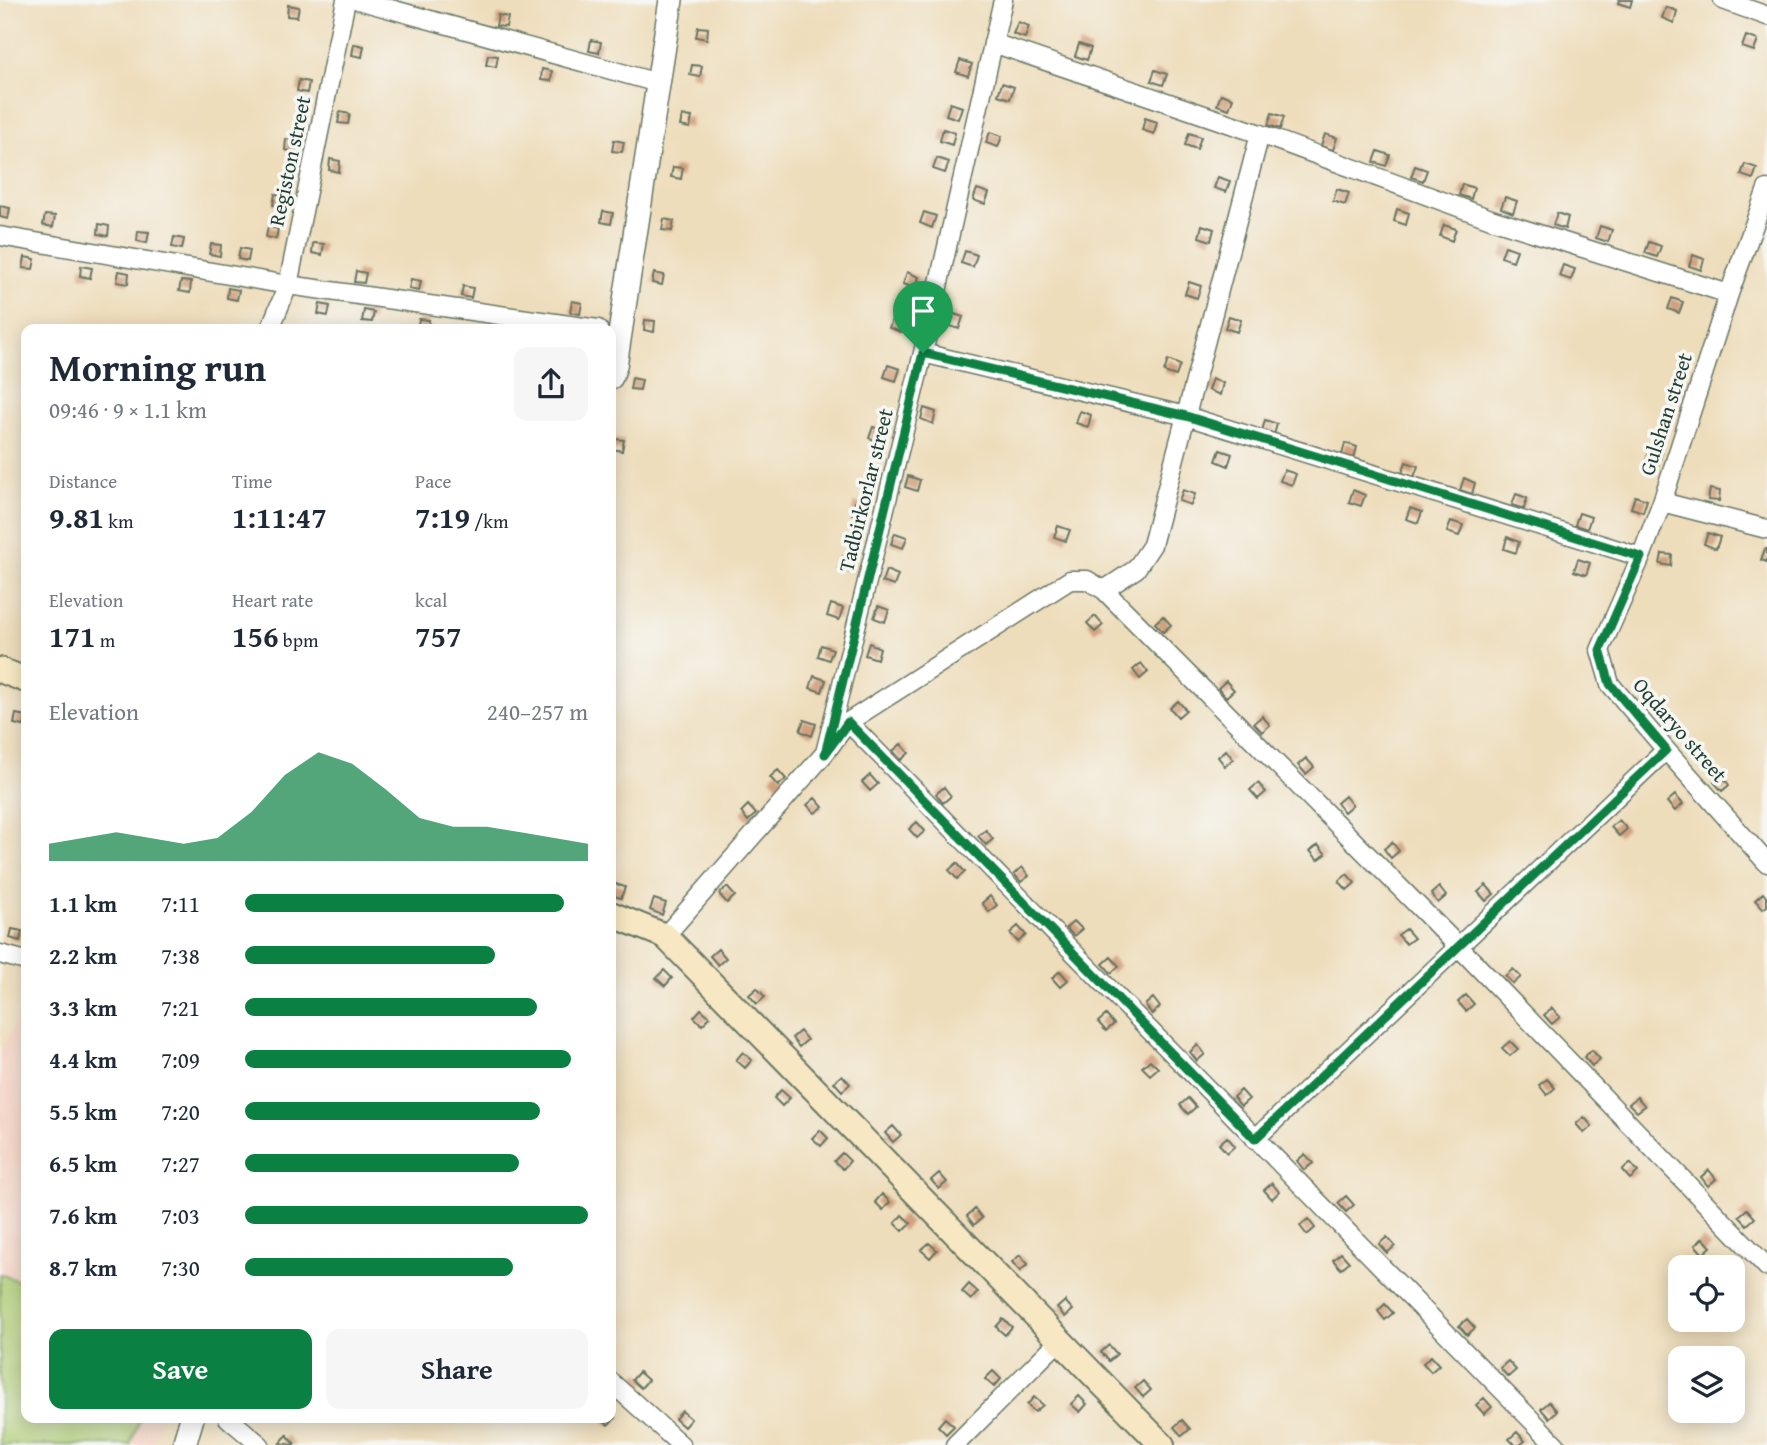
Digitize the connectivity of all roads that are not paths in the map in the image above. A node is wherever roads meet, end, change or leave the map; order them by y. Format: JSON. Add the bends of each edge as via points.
{"nodes":[{"id":1,"x":346,"y":0,"type":"edge"},
{"id":2,"x":358,"y":0,"type":"edge"},
{"id":3,"x":671,"y":0,"type":"edge"},
{"id":4,"x":1003,"y":0,"type":"edge"},
{"id":5,"x":1723,"y":0,"type":"edge"},
{"id":6,"x":1767,"y":16,"type":"edge"},
{"id":7,"x":993,"y":43,"type":"junction"},
{"id":8,"x":658,"y":83,"type":"junction"},
{"id":9,"x":1260,"y":134,"type":"junction"},
{"id":10,"x":1767,"y":189,"type":"edge"},
{"id":11,"x":1760,"y":228,"type":"edge"},
{"id":12,"x":0,"y":236,"type":"edge"},
{"id":13,"x":288,"y":285,"type":"junction"},
{"id":14,"x":1730,"y":294,"type":"junction"},
{"id":15,"x":272,"y":324,"type":"edge"},
{"id":16,"x":561,"y":324,"type":"edge"},
{"id":17,"x":611,"y":324,"type":"edge"},
{"id":18,"x":923,"y":353,"type":"junction"},
{"id":19,"x":1186,"y":416,"type":"junction"},
{"id":20,"x":1661,"y":502,"type":"junction"},
{"id":21,"x":1767,"y":529,"type":"edge"},
{"id":22,"x":1641,"y":557,"type":"junction"},
{"id":23,"x":1104,"y":590,"type":"junction"},
{"id":24,"x":1600,"y":650,"type":"joint"},
{"id":25,"x":0,"y":670,"type":"edge"},
{"id":26,"x":21,"y":678,"type":"edge"},
{"id":27,"x":848,"y":722,"type":"junction"},
{"id":28,"x":1666,"y":750,"type":"junction"},
{"id":29,"x":825,"y":754,"type":"junction"},
{"id":30,"x":1767,"y":863,"type":"edge"},
{"id":31,"x":616,"y":916,"type":"edge"},
{"id":32,"x":665,"y":936,"type":"junction"},
{"id":33,"x":1458,"y":946,"type":"junction"},
{"id":34,"x":0,"y":954,"type":"edge"},
{"id":35,"x":21,"y":960,"type":"edge"},
{"id":36,"x":1255,"y":1139,"type":"junction"},
{"id":37,"x":1767,"y":1268,"type":"edge"},
{"id":38,"x":1059,"y":1341,"type":"junction"},
{"id":39,"x":616,"y":1386,"type":"edge"},
{"id":40,"x":191,"y":1423,"type":"edge"},
{"id":41,"x":234,"y":1423,"type":"edge"},
{"id":42,"x":184,"y":1445,"type":"edge"},
{"id":43,"x":260,"y":1445,"type":"edge"},
{"id":44,"x":681,"y":1445,"type":"edge"},
{"id":45,"x":956,"y":1445,"type":"edge"},
{"id":46,"x":1161,"y":1445,"type":"edge"},
{"id":47,"x":1556,"y":1445,"type":"edge"}],
"edges":[{"from":1,"to":13,"type":"street","name":"Registon street"},
{"from":2,"to":8,"type":"street"},
{"from":3,"to":8,"type":"street"},
{"from":4,"to":7,"type":"street","name":"Tadbirkorlar street"},
{"from":5,"to":6,"type":"street"},
{"from":7,"to":9,"type":"street"},
{"from":7,"to":18,"type":"street","name":"Tadbirkorlar street"},
{"from":8,"to":17,"type":"street"},
{"from":9,"to":14,"type":"street","via":[[1492,219]]},
{"from":9,"to":19,"type":"street"},
{"from":10,"to":11,"type":"street","name":"Gulshan street"},
{"from":11,"to":14,"type":"street","name":"Gulshan street"},
{"from":12,"to":13,"type":"street"},
{"from":13,"to":15,"type":"street","name":"Registon street"},
{"from":13,"to":16,"type":"street"},
{"from":14,"to":20,"type":"street","name":"Gulshan street"},
{"from":18,"to":19,"type":"street"},
{"from":18,"to":29,"type":"street","name":"Tadbirkorlar street"},
{"from":19,"to":22,"type":"street"},
{"from":19,"to":23,"type":"street","via":[[1152,545],[1136,569]]},
{"from":20,"to":21,"type":"street"},
{"from":20,"to":22,"type":"street","name":"Gulshan street"},
{"from":22,"to":24,"type":"street","name":"Gulshan street"},
{"from":23,"to":27,"type":"street","via":[[1087,580],[1070,579]]},
{"from":23,"to":33,"type":"street"},
{"from":24,"to":28,"type":"street","name":"Oqdaryo street","via":[[1610,684]]},
{"from":25,"to":26,"type":"main road"},
{"from":27,"to":29,"type":"street"},
{"from":27,"to":36,"type":"street"},
{"from":28,"to":30,"type":"street","name":"Oqdaryo street"},
{"from":28,"to":33,"type":"street"},
{"from":29,"to":32,"type":"street","name":"Tadbirkorlar street"},
{"from":31,"to":32,"type":"main road"},
{"from":32,"to":38,"type":"main road"},
{"from":33,"to":36,"type":"street"},
{"from":33,"to":37,"type":"street"},
{"from":34,"to":35,"type":"street"},
{"from":36,"to":47,"type":"street"},
{"from":38,"to":45,"type":"street"},
{"from":38,"to":46,"type":"main road"},
{"from":39,"to":44,"type":"street"},
{"from":40,"to":42,"type":"street"},
{"from":41,"to":43,"type":"street"}]}
